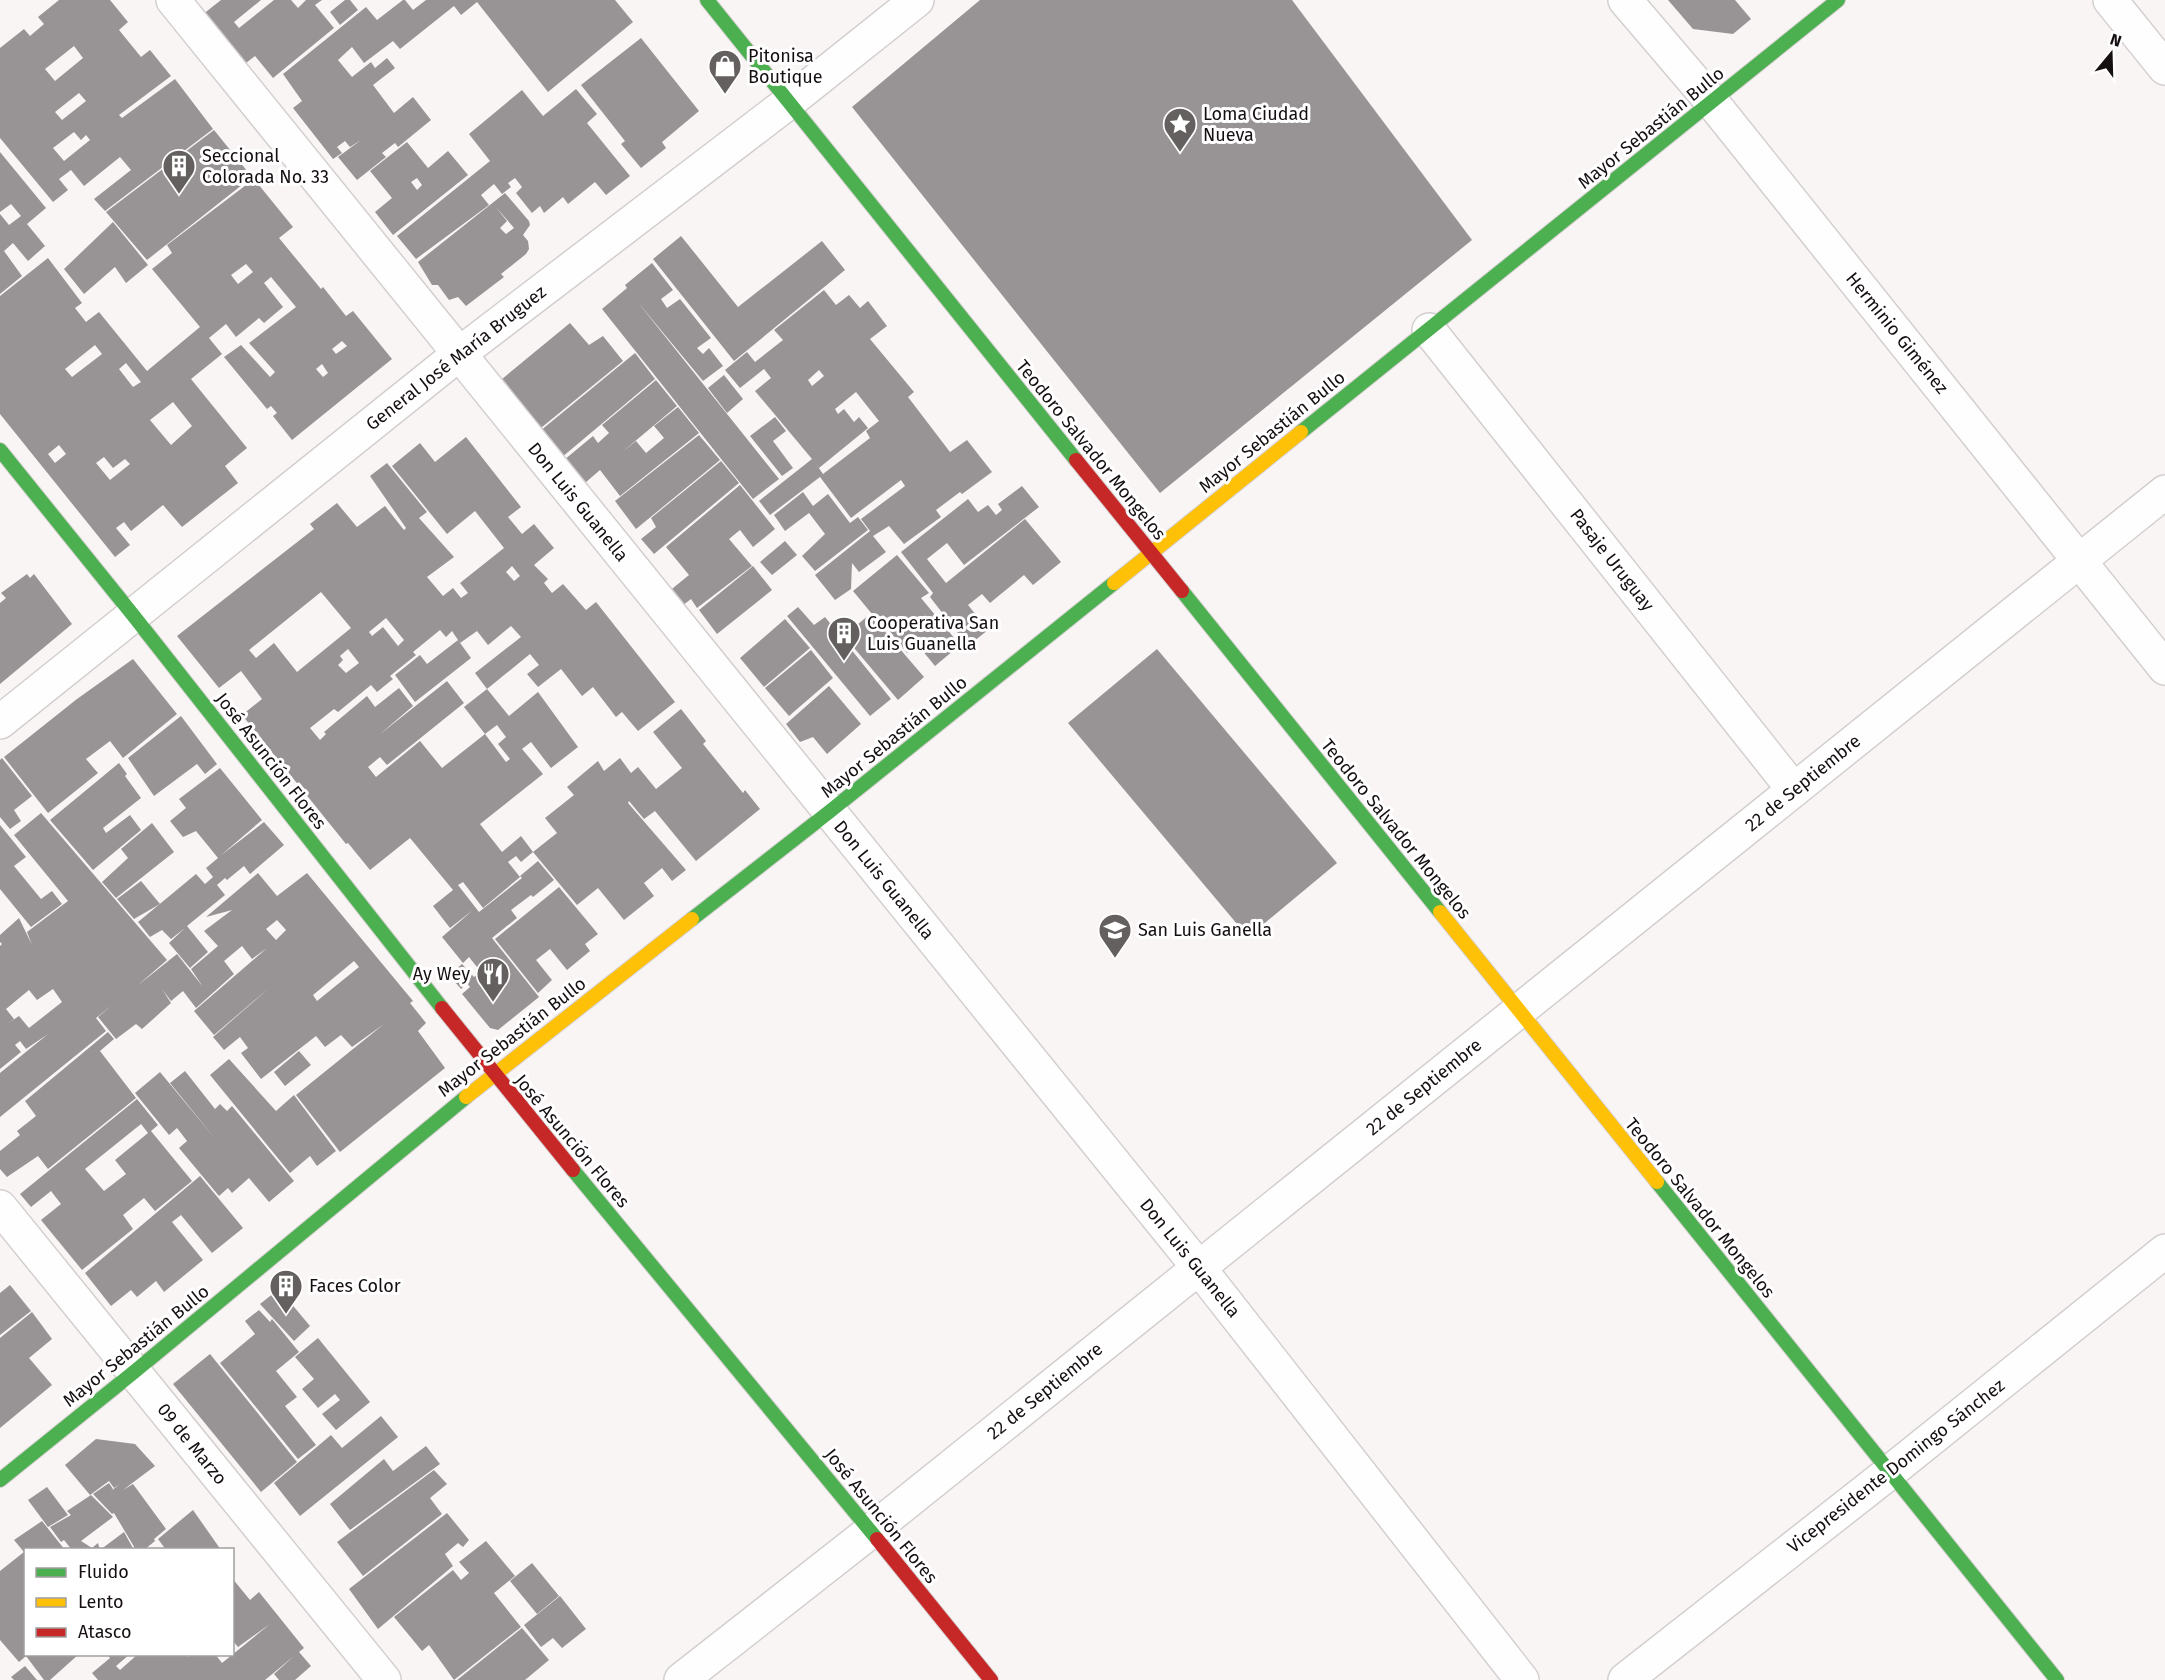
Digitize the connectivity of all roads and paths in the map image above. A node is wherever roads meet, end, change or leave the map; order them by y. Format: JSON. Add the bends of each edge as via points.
{"nodes":[{"id":1,"x":173,"y":0,"type":"edge"},
{"id":2,"x":707,"y":0,"type":"edge"},
{"id":3,"x":917,"y":0,"type":"edge"},
{"id":4,"x":1625,"y":0,"type":"edge"},
{"id":5,"x":1838,"y":0,"type":"edge"},
{"id":6,"x":2110,"y":0,"type":"edge"},
{"id":7,"x":2165,"y":68,"type":"edge"},
{"id":8,"x":789,"y":102,"type":"junction"},
{"id":9,"x":1712,"y":102,"type":"junction"},
{"id":10,"x":1429,"y":330,"type":"junction"},
{"id":11,"x":459,"y":354,"type":"junction"},
{"id":12,"x":0,"y":450,"type":"edge"},
{"id":13,"x":2165,"y":492,"type":"edge"},
{"id":14,"x":1151,"y":553,"type":"junction"},
{"id":15,"x":2079,"y":561,"type":"junction"},
{"id":16,"x":133,"y":615,"type":"junction"},
{"id":17,"x":2165,"y":668,"type":"edge"},
{"id":18,"x":0,"y":722,"type":"edge"},
{"id":19,"x":1794,"y":790,"type":"junction"},
{"id":20,"x":829,"y":812,"type":"junction"},
{"id":21,"x":1519,"y":1010,"type":"junction"},
{"id":22,"x":493,"y":1074,"type":"junction"},
{"id":23,"x":0,"y":1207,"type":"edge"},
{"id":24,"x":2165,"y":1251,"type":"edge"},
{"id":25,"x":1199,"y":1268,"type":"junction"},
{"id":26,"x":134,"y":1372,"type":"junction"},
{"id":27,"x":1890,"y":1472,"type":"junction"},
{"id":28,"x":0,"y":1480,"type":"edge"},
{"id":29,"x":871,"y":1531,"type":"junction"},
{"id":30,"x":384,"y":1680,"type":"edge"},
{"id":31,"x":681,"y":1680,"type":"edge"},
{"id":32,"x":991,"y":1680,"type":"edge"},
{"id":33,"x":1522,"y":1680,"type":"edge"},
{"id":34,"x":1625,"y":1680,"type":"edge"},
{"id":35,"x":2057,"y":1680,"type":"edge"}],
"edges":[{"from":1,"to":11,"type":"street","name":"Don Luis Guanella"},
{"from":2,"to":8,"type":"street","name":"Teodoro Salvador Mongelos"},
{"from":3,"to":8,"type":"street","name":"General José María Bruguez"},
{"from":4,"to":9,"type":"street","name":"Herminio Giménez"},
{"from":5,"to":9,"type":"street","name":"Mayor Sebastián Bullo"},
{"from":6,"to":7,"type":"street"},
{"from":8,"to":11,"type":"street","name":"General José María Bruguez"},
{"from":8,"to":14,"type":"street","name":"Teodoro Salvador Mongelos"},
{"from":9,"to":10,"type":"street","name":"Mayor Sebastián Bullo"},
{"from":9,"to":15,"type":"street","name":"Herminio Giménez"},
{"from":10,"to":14,"type":"street","name":"Mayor Sebastián Bullo"},
{"from":10,"to":19,"type":"street","name":"Pasaje Uruguay"},
{"from":11,"to":16,"type":"street","name":"General José María Bruguez"},
{"from":11,"to":20,"type":"street","name":"Don Luis Guanella"},
{"from":12,"to":16,"type":"street","name":"José Asunción Flores"},
{"from":13,"to":15,"type":"street","name":"22 de Septiembre"},
{"from":14,"to":20,"type":"street","name":"Mayor Sebastián Bullo"},
{"from":14,"to":21,"type":"street","name":"Teodoro Salvador Mongelos"},
{"from":15,"to":17,"type":"street","name":"Herminio Giménez"},
{"from":15,"to":19,"type":"street","name":"22 de Septiembre"},
{"from":16,"to":18,"type":"street","name":"General José María Bruguez"},
{"from":16,"to":22,"type":"street","name":"José Asunción Flores"},
{"from":19,"to":21,"type":"street","name":"22 de Septiembre"},
{"from":20,"to":22,"type":"street","name":"Mayor Sebastián Bullo"},
{"from":20,"to":25,"type":"street","name":"Don Luis Guanella"},
{"from":21,"to":25,"type":"street","name":"22 de Septiembre"},
{"from":21,"to":27,"type":"street","name":"Teodoro Salvador Mongelos"},
{"from":22,"to":26,"type":"street","name":"Mayor Sebastián Bullo"},
{"from":22,"to":29,"type":"street","name":"José Asunción Flores"},
{"from":23,"to":26,"type":"street","name":"09 de Marzo"},
{"from":24,"to":27,"type":"street","name":"Vicepresidente Domingo Sánchez"},
{"from":25,"to":29,"type":"street","name":"22 de Septiembre"},
{"from":25,"to":33,"type":"street","name":"Don Luis Guanella"},
{"from":26,"to":28,"type":"street","name":"Mayor Sebastián Bullo"},
{"from":26,"to":30,"type":"street","name":"09 de Marzo"},
{"from":27,"to":34,"type":"street","name":"Vicepresidente Domingo Sánchez"},
{"from":27,"to":35,"type":"street","name":"Teodoro Salvador Mongelos"},
{"from":29,"to":31,"type":"street","name":"22 de Septiembre"},
{"from":29,"to":32,"type":"street","name":"José Asunción Flores"}]}
